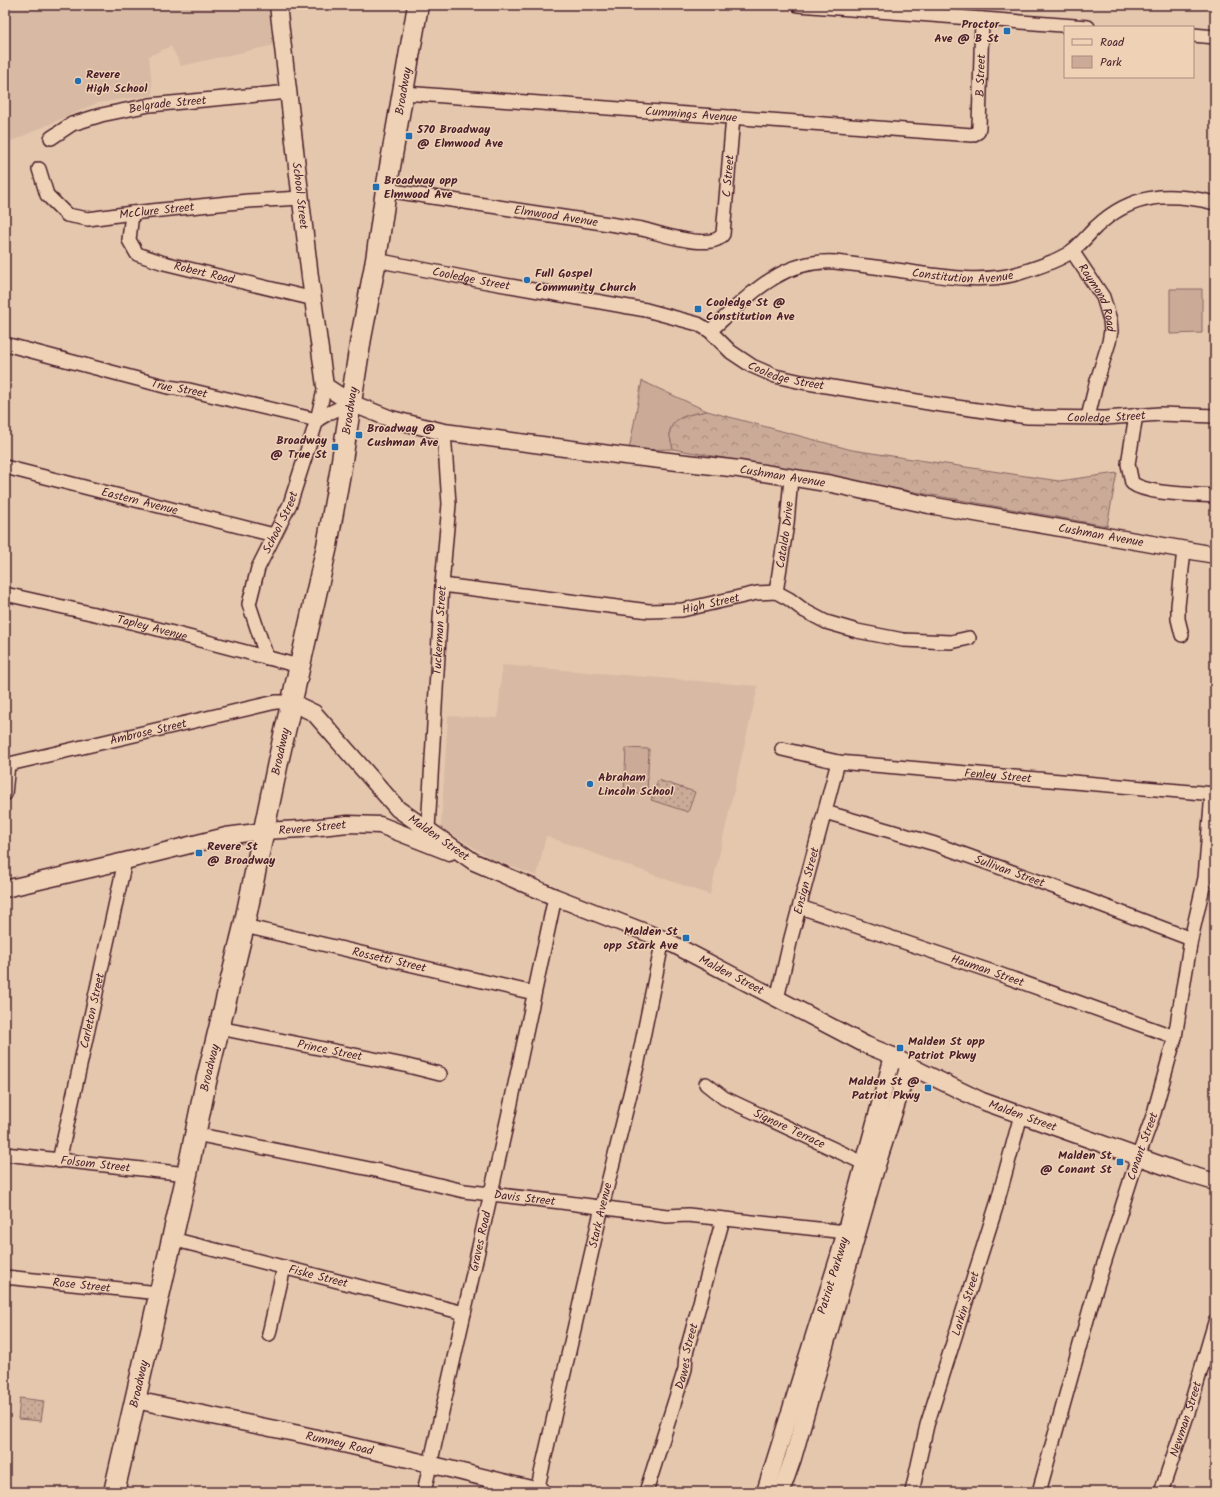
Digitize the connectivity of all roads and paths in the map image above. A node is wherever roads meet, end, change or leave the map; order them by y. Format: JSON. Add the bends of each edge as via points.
{"nodes":[{"id":1,"x":278,"y":5,"type":"edge"},
{"id":2,"x":418,"y":5,"type":"edge"},
{"id":3,"x":798,"y":5,"type":"edge"},
{"id":4,"x":982,"y":19,"type":"junction"},
{"id":5,"x":1075,"y":26,"type":"edge"},
{"id":6,"x":1194,"y":35,"type":"edge"},
{"id":7,"x":1215,"y":37,"type":"edge"},
{"id":8,"x":289,"y":92,"type":"junction"},
{"id":9,"x":404,"y":92,"type":"junction"},
{"id":10,"x":733,"y":118,"type":"junction"},
{"id":11,"x":978,"y":132,"type":"joint"},
{"id":12,"x":51,"y":138,"type":"dead end"},
{"id":13,"x":39,"y":169,"type":"dead end"},
{"id":14,"x":386,"y":190,"type":"junction"},
{"id":15,"x":301,"y":198,"type":"junction"},
{"id":16,"x":1215,"y":203,"type":"edge"},
{"id":17,"x":132,"y":213,"type":"junction"},
{"id":18,"x":723,"y":234,"type":"joint"},
{"id":19,"x":1072,"y":251,"type":"junction"},
{"id":20,"x":376,"y":260,"type":"junction"},
{"id":21,"x":314,"y":299,"type":"junction"},
{"id":22,"x":710,"y":331,"type":"junction"},
{"id":23,"x":5,"y":344,"type":"edge"},
{"id":24,"x":326,"y":386,"type":"junction"},
{"id":25,"x":351,"y":403,"type":"junction"},
{"id":26,"x":1136,"y":415,"type":"junction"},
{"id":27,"x":1215,"y":416,"type":"edge"},
{"id":28,"x":1088,"y":417,"type":"junction"},
{"id":29,"x":317,"y":420,"type":"junction"},
{"id":30,"x":444,"y":432,"type":"junction"},
{"id":31,"x":5,"y":467,"type":"edge"},
{"id":32,"x":791,"y":478,"type":"junction"},
{"id":33,"x":1215,"y":496,"type":"edge"},
{"id":34,"x":274,"y":534,"type":"junction"},
{"id":35,"x":1184,"y":550,"type":"junction"},
{"id":36,"x":1215,"y":555,"type":"edge"},
{"id":37,"x":442,"y":584,"type":"junction"},
{"id":38,"x":776,"y":592,"type":"junction"},
{"id":39,"x":5,"y":594,"type":"edge"},
{"id":40,"x":1182,"y":635,"type":"dead end"},
{"id":41,"x":969,"y":638,"type":"dead end"},
{"id":42,"x":267,"y":658,"type":"junction"},
{"id":43,"x":299,"y":666,"type":"junction"},
{"id":44,"x":291,"y":702,"type":"junction"},
{"id":45,"x":782,"y":749,"type":"dead end"},
{"id":46,"x":838,"y":762,"type":"junction"},
{"id":47,"x":6,"y":765,"type":"edge"},
{"id":48,"x":5,"y":794,"type":"edge"},
{"id":49,"x":1214,"y":794,"type":"edge"},
{"id":50,"x":825,"y":812,"type":"junction"},
{"id":51,"x":428,"y":829,"type":"junction"},
{"id":52,"x":263,"y":831,"type":"junction"},
{"id":53,"x":125,"y":861,"type":"junction"},
{"id":54,"x":474,"y":862,"type":"junction"},
{"id":55,"x":5,"y":889,"type":"edge"},
{"id":56,"x":555,"y":897,"type":"junction"},
{"id":57,"x":800,"y":907,"type":"junction"},
{"id":58,"x":244,"y":926,"type":"junction"},
{"id":59,"x":663,"y":939,"type":"junction"},
{"id":60,"x":1191,"y":939,"type":"junction"},
{"id":61,"x":534,"y":993,"type":"junction"},
{"id":62,"x":777,"y":999,"type":"junction"},
{"id":63,"x":219,"y":1028,"type":"junction"},
{"id":64,"x":1175,"y":1037,"type":"junction"},
{"id":65,"x":894,"y":1056,"type":"junction"},
{"id":66,"x":909,"y":1065,"type":"junction"},
{"id":67,"x":440,"y":1074,"type":"dead end"},
{"id":68,"x":706,"y":1084,"type":"dead end"},
{"id":69,"x":1021,"y":1115,"type":"junction"},
{"id":70,"x":196,"y":1134,"type":"junction"},
{"id":71,"x":5,"y":1154,"type":"edge"},
{"id":72,"x":1138,"y":1156,"type":"junction"},
{"id":73,"x":58,"y":1161,"type":"junction"},
{"id":74,"x":870,"y":1166,"type":"junction"},
{"id":75,"x":186,"y":1174,"type":"junction"},
{"id":76,"x":1215,"y":1182,"type":"edge"},
{"id":77,"x":491,"y":1194,"type":"junction"},
{"id":78,"x":602,"y":1207,"type":"junction"},
{"id":79,"x":723,"y":1219,"type":"junction"},
{"id":80,"x":851,"y":1233,"type":"junction"},
{"id":81,"x":172,"y":1239,"type":"junction"},
{"id":82,"x":284,"y":1268,"type":"junction"},
{"id":83,"x":5,"y":1277,"type":"edge"},
{"id":84,"x":159,"y":1293,"type":"junction"},
{"id":85,"x":464,"y":1313,"type":"junction"},
{"id":86,"x":1215,"y":1322,"type":"edge"},
{"id":87,"x":269,"y":1334,"type":"dead end"},
{"id":88,"x":135,"y":1400,"type":"junction"},
{"id":89,"x":430,"y":1464,"type":"junction"},
{"id":90,"x":540,"y":1491,"type":"edge"},
{"id":91,"x":114,"y":1492,"type":"edge"},
{"id":92,"x":424,"y":1492,"type":"edge"},
{"id":93,"x":646,"y":1492,"type":"edge"},
{"id":94,"x":765,"y":1492,"type":"edge"},
{"id":95,"x":781,"y":1492,"type":"edge"},
{"id":96,"x":912,"y":1492,"type":"edge"},
{"id":97,"x":1039,"y":1492,"type":"edge"},
{"id":98,"x":1161,"y":1492,"type":"edge"}],
"edges":[{"from":1,"to":8,"type":"street","name":"School Street"},
{"from":2,"to":9,"type":"main road","name":"Broadway"},
{"from":3,"to":4,"type":"street"},
{"from":4,"to":5,"type":"street"},
{"from":4,"to":11,"type":"street","name":"B Street"},
{"from":6,"to":7,"type":"street"},
{"from":8,"to":12,"type":"street","name":"Belgrade Street","via":[[150,106],[101,115],[72,124]]},
{"from":8,"to":15,"type":"street","name":"School Street"},
{"from":9,"to":10,"type":"street","name":"Cummings Avenue"},
{"from":9,"to":14,"type":"main road","name":"Broadway"},
{"from":10,"to":11,"type":"street","name":"Cummings Avenue","via":[[969,135]]},
{"from":10,"to":18,"type":"street","name":"C Street"},
{"from":13,"to":17,"type":"street","name":"McClure Street","via":[[47,195],[67,214],[88,219]]},
{"from":14,"to":18,"type":"street","name":"Elmwood Avenue","via":[[642,229],[690,240],[711,241]]},
{"from":14,"to":20,"type":"main road","name":"Broadway"},
{"from":15,"to":17,"type":"street","name":"McClure Street"},
{"from":15,"to":21,"type":"street","name":"School Street"},
{"from":16,"to":19,"type":"street","name":"Constitution Avenue","via":[[1172,196],[1136,202],[1096,227]]},
{"from":17,"to":21,"type":"street","name":"Robert Road","via":[[129,240],[137,254],[164,263]]},
{"from":19,"to":22,"type":"street","name":"Constitution Avenue","via":[[1017,274],[982,278],[951,277],[835,262],[804,264],[789,269],[771,280]]},
{"from":19,"to":28,"type":"street","name":"Raymond Road","via":[[1103,297],[1110,320],[1107,348]]},
{"from":20,"to":22,"type":"street","name":"Cooledge Street","via":[[646,310],[698,324]]},
{"from":20,"to":25,"type":"main road","name":"Broadway"},
{"from":21,"to":24,"type":"street","name":"School Street"},
{"from":22,"to":28,"type":"street","name":"Cooledge Street","via":[[731,352],[752,366],[775,376],[871,394],[1028,417]]},
{"from":23,"to":29,"type":"street","name":"True Street","via":[[168,386]]},
{"from":24,"to":25,"type":"street"},
{"from":24,"to":29,"type":"street","name":"School Street"},
{"from":25,"to":29,"type":"street"},
{"from":25,"to":30,"type":"street","name":"Cushman Avenue","via":[[391,419]]},
{"from":25,"to":43,"type":"main road","name":"Broadway","via":[[327,546]]},
{"from":26,"to":27,"type":"street","name":"Cooledge Street"},
{"from":26,"to":28,"type":"street","name":"Cooledge Street"},
{"from":26,"to":33,"type":"street","via":[[1128,464],[1132,483],[1142,488],[1172,493]]},
{"from":29,"to":34,"type":"street","name":"School Street","via":[[290,504]]},
{"from":30,"to":32,"type":"street","name":"Cushman Avenue","via":[[721,466]]},
{"from":30,"to":37,"type":"street","name":"Tuckerman Street","via":[[449,504]]},
{"from":31,"to":34,"type":"street","name":"Eastern Avenue"},
{"from":32,"to":35,"type":"street","name":"Cushman Avenue"},
{"from":32,"to":38,"type":"street","name":"Cataldo Drive","via":[[787,524]]},
{"from":34,"to":42,"type":"street","name":"School Street","via":[[258,568],[249,604]]},
{"from":35,"to":36,"type":"street","name":"Cushman Avenue"},
{"from":35,"to":40,"type":"street","via":[[1178,606]]},
{"from":37,"to":38,"type":"street","name":"High Street","via":[[649,611],[682,610]]},
{"from":37,"to":51,"type":"street","name":"Tuckerman Street"},
{"from":38,"to":41,"type":"street","via":[[826,622],[858,631],[903,640],[951,642]]},
{"from":39,"to":42,"type":"street","name":"Tapley Avenue","via":[[135,623]]},
{"from":42,"to":43,"type":"street","name":"Tapley Avenue"},
{"from":43,"to":44,"type":"main road","name":"Broadway"},
{"from":44,"to":47,"type":"street","name":"Ambrose Street","via":[[276,702]]},
{"from":44,"to":51,"type":"street","name":"Malden Street","via":[[314,713],[398,809]]},
{"from":44,"to":52,"type":"main road","name":"Broadway"},
{"from":45,"to":46,"type":"street","name":"Fenley Street"},
{"from":46,"to":49,"type":"street","name":"Fenley Street"},
{"from":46,"to":50,"type":"street","name":"Ensign Street"},
{"from":47,"to":48,"type":"street"},
{"from":49,"to":60,"type":"street","name":"Conant Street","via":[[1205,878]]},
{"from":50,"to":57,"type":"street","name":"Ensign Street"},
{"from":50,"to":60,"type":"street","name":"Sullivan Street","via":[[943,847]]},
{"from":51,"to":54,"type":"street","name":"Malden Street"},
{"from":52,"to":53,"type":"street","name":"Revere Street","via":[[226,836]]},
{"from":52,"to":54,"type":"street","name":"Revere Street","via":[[301,830],[348,824],[380,825]]},
{"from":52,"to":58,"type":"main road","name":"Broadway"},
{"from":53,"to":55,"type":"street","name":"Revere Street"},
{"from":53,"to":73,"type":"street","name":"Carleton Street"},
{"from":54,"to":56,"type":"street","name":"Malden Street"},
{"from":56,"to":59,"type":"street","name":"Malden Street"},
{"from":56,"to":61,"type":"street","name":"Graves Road"},
{"from":57,"to":62,"type":"street","name":"Ensign Street"},
{"from":57,"to":64,"type":"street","name":"Hauman Street"},
{"from":58,"to":61,"type":"street","name":"Rossetti Street"},
{"from":58,"to":63,"type":"main road","name":"Broadway"},
{"from":59,"to":62,"type":"street","name":"Malden Street"},
{"from":59,"to":78,"type":"street","name":"Stark Avenue","via":[[638,1062]]},
{"from":60,"to":64,"type":"street","name":"Conant Street"},
{"from":61,"to":77,"type":"street","name":"Graves Road"},
{"from":62,"to":65,"type":"street","name":"Malden Street","via":[[866,1045]]},
{"from":63,"to":67,"type":"street","name":"Prince Street"},
{"from":63,"to":70,"type":"main road","name":"Broadway"},
{"from":64,"to":72,"type":"street","name":"Conant Street","via":[[1154,1113]]},
{"from":65,"to":66,"type":"street","name":"Malden Street"},
{"from":65,"to":74,"type":"street","name":"Patriot Parkway"},
{"from":66,"to":69,"type":"street","name":"Malden Street","via":[[982,1101]]},
{"from":66,"to":74,"type":"street","name":"Patriot Parkway"},
{"from":68,"to":74,"type":"street","name":"Signore Terrace","via":[[724,1098]]},
{"from":69,"to":72,"type":"street","name":"Malden Street"},
{"from":69,"to":96,"type":"street","name":"Larkin Street","via":[[996,1207],[928,1425]]},
{"from":70,"to":75,"type":"main road","name":"Broadway"},
{"from":70,"to":77,"type":"street","name":"Davis Street","via":[[380,1171],[464,1191]]},
{"from":71,"to":73,"type":"street","name":"Folsom Street"},
{"from":72,"to":76,"type":"street","name":"Malden Street"},
{"from":72,"to":97,"type":"street","name":"Conant Street","via":[[1093,1298]]},
{"from":73,"to":75,"type":"street","name":"Folsom Street"},
{"from":74,"to":80,"type":"street","name":"Patriot Parkway"},
{"from":75,"to":81,"type":"main road","name":"Broadway"},
{"from":77,"to":78,"type":"street","name":"Davis Street"},
{"from":77,"to":85,"type":"street","name":"Graves Road"},
{"from":78,"to":79,"type":"street","name":"Davis Street","via":[[667,1216],[688,1215]]},
{"from":78,"to":90,"type":"street","name":"Stark Avenue"},
{"from":79,"to":80,"type":"street","name":"Davis Street"},
{"from":79,"to":93,"type":"street","name":"Dawes Street","via":[[686,1353],[685,1369]]},
{"from":80,"to":94,"type":"street","name":"Patriot Parkway"},
{"from":80,"to":95,"type":"street","name":"Patriot Parkway","via":[[793,1458]]},
{"from":81,"to":82,"type":"street","name":"Fiske Street"},
{"from":81,"to":84,"type":"main road","name":"Broadway"},
{"from":82,"to":85,"type":"street","name":"Fiske Street"},
{"from":82,"to":87,"type":"street"},
{"from":83,"to":84,"type":"street","name":"Rose Street"},
{"from":84,"to":88,"type":"main road","name":"Broadway"},
{"from":85,"to":89,"type":"street","name":"Graves Road"},
{"from":86,"to":98,"type":"street","name":"Newman Street"},
{"from":88,"to":89,"type":"street","name":"Rumney Road"},
{"from":88,"to":91,"type":"main road","name":"Broadway"},
{"from":89,"to":90,"type":"street","name":"Rumney Road"},
{"from":89,"to":92,"type":"street","name":"Graves Road"}]}
